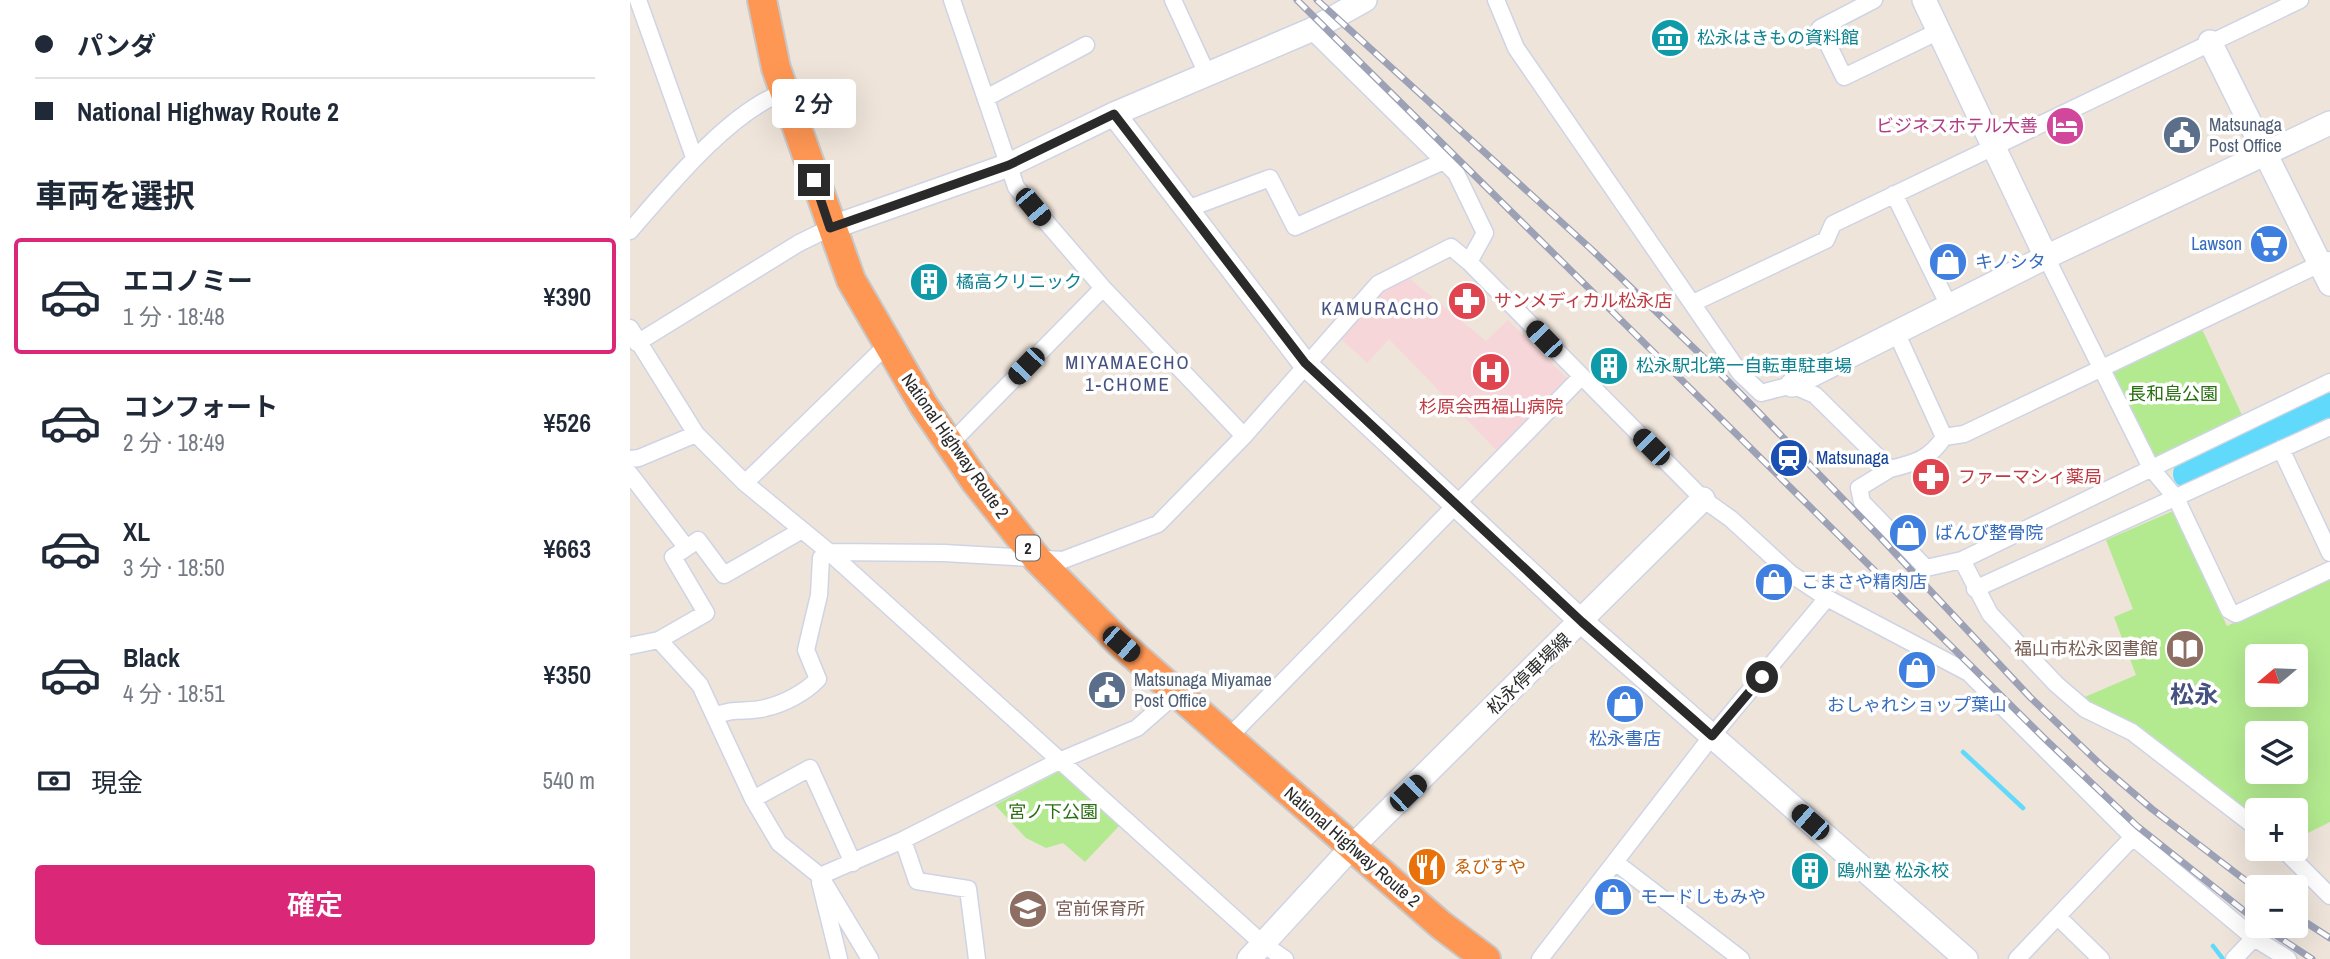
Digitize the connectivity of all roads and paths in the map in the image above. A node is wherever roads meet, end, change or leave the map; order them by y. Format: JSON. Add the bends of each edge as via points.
{"nodes":[{"id":1,"x":638,"y":0,"type":"edge"},
{"id":2,"x":762,"y":0,"type":"edge"},
{"id":3,"x":952,"y":0,"type":"edge"},
{"id":4,"x":1173,"y":0,"type":"edge"},
{"id":5,"x":1365,"y":0,"type":"edge"},
{"id":6,"x":1496,"y":0,"type":"edge"},
{"id":7,"x":1874,"y":0,"type":"edge"},
{"id":8,"x":1924,"y":0,"type":"edge"},
{"id":9,"x":2300,"y":0,"type":"edge"},
{"id":10,"x":1311,"y":30,"type":"junction"},
{"id":11,"x":1939,"y":31,"type":"junction"},
{"id":12,"x":2210,"y":43,"type":"junction"},
{"id":13,"x":1086,"y":45,"type":"dead end"},
{"id":14,"x":1207,"y":74,"type":"junction"},
{"id":15,"x":784,"y":92,"type":"junction"},
{"id":16,"x":986,"y":97,"type":"junction"},
{"id":17,"x":1114,"y":114,"type":"junction"},
{"id":18,"x":2330,"y":123,"type":"edge"},
{"id":19,"x":1993,"y":145,"type":"junction"},
{"id":20,"x":2263,"y":154,"type":"junction"},
{"id":21,"x":694,"y":158,"type":"junction"},
{"id":22,"x":1444,"y":161,"type":"junction"},
{"id":23,"x":1009,"y":165,"type":"junction"},
{"id":24,"x":1894,"y":194,"type":"junction"},
{"id":25,"x":1186,"y":209,"type":"junction"},
{"id":26,"x":830,"y":228,"type":"junction"},
{"id":27,"x":630,"y":231,"type":"edge"},
{"id":28,"x":2046,"y":257,"type":"junction"},
{"id":29,"x":1469,"y":262,"type":"junction"},
{"id":30,"x":2327,"y":269,"type":"edge"},
{"id":31,"x":1102,"y":288,"type":"junction"},
{"id":32,"x":1693,"y":303,"type":"junction"},
{"id":33,"x":1949,"y":306,"type":"junction"},
{"id":34,"x":630,"y":328,"type":"edge"},
{"id":35,"x":1896,"y":332,"type":"junction"},
{"id":36,"x":637,"y":343,"type":"junction"},
{"id":37,"x":887,"y":345,"type":"junction"},
{"id":38,"x":1305,"y":363,"type":"junction"},
{"id":39,"x":2100,"y":370,"type":"junction"},
{"id":40,"x":1581,"y":377,"type":"junction"},
{"id":41,"x":2330,"y":382,"type":"edge"},
{"id":42,"x":1792,"y":385,"type":"junction"},
{"id":43,"x":2330,"y":427,"type":"edge"},
{"id":44,"x":696,"y":435,"type":"junction"},
{"id":45,"x":1244,"y":436,"type":"junction"},
{"id":46,"x":1944,"y":437,"type":"junction"},
{"id":47,"x":950,"y":444,"type":"junction"},
{"id":48,"x":2281,"y":449,"type":"junction"},
{"id":49,"x":630,"y":459,"type":"edge"},
{"id":50,"x":2151,"y":468,"type":"junction"},
{"id":51,"x":1890,"y":469,"type":"junction"},
{"id":52,"x":630,"y":474,"type":"edge"},
{"id":53,"x":745,"y":483,"type":"junction"},
{"id":54,"x":2176,"y":498,"type":"junction"},
{"id":55,"x":1703,"y":499,"type":"junction"},
{"id":56,"x":1457,"y":507,"type":"junction"},
{"id":57,"x":802,"y":530,"type":"junction"},
{"id":58,"x":686,"y":547,"type":"junction"},
{"id":59,"x":829,"y":552,"type":"junction"},
{"id":60,"x":2330,"y":553,"type":"edge"},
{"id":61,"x":1038,"y":560,"type":"junction"},
{"id":62,"x":1962,"y":560,"type":"junction"},
{"id":63,"x":2330,"y":570,"type":"edge"},
{"id":64,"x":1975,"y":589,"type":"junction"},
{"id":65,"x":1827,"y":598,"type":"junction"},
{"id":66,"x":1582,"y":622,"type":"junction"},
{"id":67,"x":659,"y":640,"type":"junction"},
{"id":68,"x":630,"y":646,"type":"edge"},
{"id":69,"x":1177,"y":693,"type":"junction"},
{"id":70,"x":716,"y":716,"type":"junction"},
{"id":71,"x":1712,"y":736,"type":"junction"},
{"id":72,"x":1228,"y":738,"type":"junction"},
{"id":73,"x":1059,"y":761,"type":"junction"},
{"id":74,"x":753,"y":799,"type":"junction"},
{"id":75,"x":2245,"y":819,"type":"edge"},
{"id":76,"x":2133,"y":837,"type":"junction"},
{"id":77,"x":903,"y":840,"type":"junction"},
{"id":78,"x":1352,"y":847,"type":"junction"},
{"id":79,"x":2295,"y":861,"type":"edge"},
{"id":80,"x":1615,"y":862,"type":"junction"},
{"id":81,"x":853,"y":863,"type":"junction"},
{"id":82,"x":820,"y":876,"type":"junction"},
{"id":83,"x":2330,"y":896,"type":"edge"},
{"id":84,"x":832,"y":910,"type":"junction"},
{"id":85,"x":2057,"y":917,"type":"junction"},
{"id":86,"x":2245,"y":930,"type":"edge"},
{"id":87,"x":2254,"y":938,"type":"joint"},
{"id":88,"x":1256,"y":951,"type":"edge"},
{"id":89,"x":839,"y":959,"type":"edge"},
{"id":90,"x":870,"y":959,"type":"edge"},
{"id":91,"x":976,"y":959,"type":"edge"},
{"id":92,"x":1285,"y":959,"type":"edge"},
{"id":93,"x":1486,"y":959,"type":"edge"},
{"id":94,"x":1540,"y":959,"type":"edge"},
{"id":95,"x":1741,"y":959,"type":"edge"},
{"id":96,"x":1966,"y":959,"type":"edge"},
{"id":97,"x":2017,"y":959,"type":"edge"},
{"id":98,"x":2101,"y":959,"type":"edge"},
{"id":99,"x":2234,"y":959,"type":"edge"},
{"id":100,"x":2288,"y":959,"type":"edge"}],
"edges":[{"from":1,"to":21,"type":"street"},
{"from":2,"to":15,"type":"highway","name":"National Highway Route 2","number":"2"},
{"from":3,"to":16,"type":"street"},
{"from":4,"to":14,"type":"street"},
{"from":5,"to":10,"type":"street"},
{"from":6,"to":32,"type":"street","via":[[1516,48]]},
{"from":7,"to":11,"type":"street","via":[[1820,28],[1844,77]]},
{"from":8,"to":11,"type":"street"},
{"from":9,"to":12,"type":"street"},
{"from":10,"to":14,"type":"street"},
{"from":10,"to":22,"type":"street"},
{"from":11,"to":19,"type":"street"},
{"from":12,"to":19,"type":"street"},
{"from":12,"to":20,"type":"street"},
{"from":13,"to":16,"type":"street"},
{"from":14,"to":17,"type":"street"},
{"from":15,"to":21,"type":"street","via":[[767,98]]},
{"from":15,"to":26,"type":"highway","name":"National Highway Route 2","number":"2"},
{"from":16,"to":23,"type":"street"},
{"from":17,"to":23,"type":"street"},
{"from":17,"to":25,"type":"street"},
{"from":18,"to":20,"type":"street"},
{"from":19,"to":24,"type":"street"},
{"from":19,"to":28,"type":"street"},
{"from":20,"to":28,"type":"street"},
{"from":20,"to":30,"type":"street"},
{"from":21,"to":27,"type":"street"},
{"from":22,"to":25,"type":"street","via":[[1295,227],[1270,178]]},
{"from":22,"to":29,"type":"street","via":[[1456,173],[1485,233]]},
{"from":23,"to":26,"type":"street"},
{"from":23,"to":31,"type":"street","via":[[1016,187]]},
{"from":24,"to":32,"type":"street","via":[[1833,224],[1826,240]]},
{"from":24,"to":33,"type":"street"},
{"from":25,"to":38,"type":"street"},
{"from":26,"to":36,"type":"street"},
{"from":26,"to":37,"type":"highway","name":"National Highway Route 2","number":"2","via":[[851,280]]},
{"from":28,"to":33,"type":"street"},
{"from":28,"to":39,"type":"street"},
{"from":29,"to":38,"type":"street","via":[[1451,247],[1378,284]]},
{"from":29,"to":40,"type":"street"},
{"from":30,"to":39,"type":"street"},
{"from":31,"to":45,"type":"street"},
{"from":31,"to":47,"type":"street"},
{"from":32,"to":42,"type":"street","via":[[1740,373],[1761,393]]},
{"from":33,"to":35,"type":"street"},
{"from":34,"to":36,"type":"street"},
{"from":35,"to":42,"type":"street"},
{"from":35,"to":46,"type":"street"},
{"from":36,"to":44,"type":"street"},
{"from":37,"to":47,"type":"highway","name":"National Highway Route 2","number":"2"},
{"from":37,"to":53,"type":"street"},
{"from":38,"to":45,"type":"street"},
{"from":38,"to":56,"type":"street"},
{"from":39,"to":46,"type":"street","via":[[1964,434]]},
{"from":39,"to":50,"type":"street"},
{"from":40,"to":55,"type":"street"},
{"from":40,"to":56,"type":"street"},
{"from":41,"to":50,"type":"street"},
{"from":42,"to":51,"type":"street","via":[[1815,395]]},
{"from":43,"to":48,"type":"street"},
{"from":44,"to":49,"type":"street"},
{"from":44,"to":53,"type":"street"},
{"from":45,"to":61,"type":"street","via":[[1158,524],[1063,560]]},
{"from":46,"to":51,"type":"street","via":[[1933,454]]},
{"from":47,"to":61,"type":"highway","name":"National Highway Route 2","number":"2"},
{"from":48,"to":54,"type":"street"},
{"from":48,"to":60,"type":"street"},
{"from":50,"to":54,"type":"street"},
{"from":50,"to":62,"type":"street"},
{"from":51,"to":62,"type":"street","via":[[1860,488],[1862,502],[1926,568]]},
{"from":52,"to":58,"type":"street"},
{"from":53,"to":57,"type":"street"},
{"from":54,"to":63,"type":"street","via":[[2228,610],[2236,614]]},
{"from":54,"to":64,"type":"street"},
{"from":55,"to":65,"type":"street"},
{"from":55,"to":66,"type":"street","name":"松永停車場線"},
{"from":56,"to":66,"type":"street"},
{"from":56,"to":72,"type":"street"},
{"from":57,"to":58,"type":"street","via":[[724,575],[698,540]]},
{"from":57,"to":59,"type":"street"},
{"from":58,"to":67,"type":"street","via":[[673,557],[706,613]]},
{"from":59,"to":61,"type":"street"},
{"from":59,"to":70,"type":"street","via":[[821,558],[819,595],[806,650],[818,679],[808,690],[765,709],[729,710]]},
{"from":59,"to":73,"type":"street"},
{"from":61,"to":69,"type":"highway","name":"National Highway Route 2","number":"2"},
{"from":62,"to":64,"type":"street"},
{"from":64,"to":75,"type":"street","via":[[2009,637],[2085,709],[2132,732]]},
{"from":65,"to":71,"type":"street"},
{"from":65,"to":76,"type":"street","via":[[1969,673]]},
{"from":66,"to":71,"type":"street"},
{"from":66,"to":78,"type":"street","name":"松永停車場線"},
{"from":67,"to":68,"type":"street"},
{"from":67,"to":70,"type":"street","via":[[700,685]]},
{"from":69,"to":72,"type":"highway","name":"National Highway Route 2","number":"2"},
{"from":69,"to":73,"type":"street","via":[[1137,728]]},
{"from":70,"to":74,"type":"street"},
{"from":71,"to":80,"type":"street"},
{"from":71,"to":96,"type":"street"},
{"from":72,"to":78,"type":"highway","name":"National Highway Route 2","number":"2"},
{"from":73,"to":77,"type":"street"},
{"from":73,"to":88,"type":"street"},
{"from":74,"to":81,"type":"street","via":[[810,768]]},
{"from":74,"to":82,"type":"street","via":[[779,843]]},
{"from":76,"to":85,"type":"street"},
{"from":76,"to":86,"type":"street"},
{"from":77,"to":81,"type":"street"},
{"from":77,"to":91,"type":"street","via":[[917,881],[968,889]]},
{"from":78,"to":88,"type":"street","name":"松永停車場線"},
{"from":78,"to":93,"type":"highway","name":"National Highway Route 2","number":"2"},
{"from":79,"to":83,"type":"street"},
{"from":80,"to":94,"type":"street"},
{"from":80,"to":95,"type":"street"},
{"from":81,"to":82,"type":"street"},
{"from":82,"to":84,"type":"street","via":[[820,891]]},
{"from":84,"to":89,"type":"street"},
{"from":84,"to":90,"type":"street"},
{"from":85,"to":97,"type":"street"},
{"from":85,"to":98,"type":"street"},
{"from":87,"to":99,"type":"street"},
{"from":87,"to":100,"type":"street"},
{"from":88,"to":92,"type":"street"}]}
